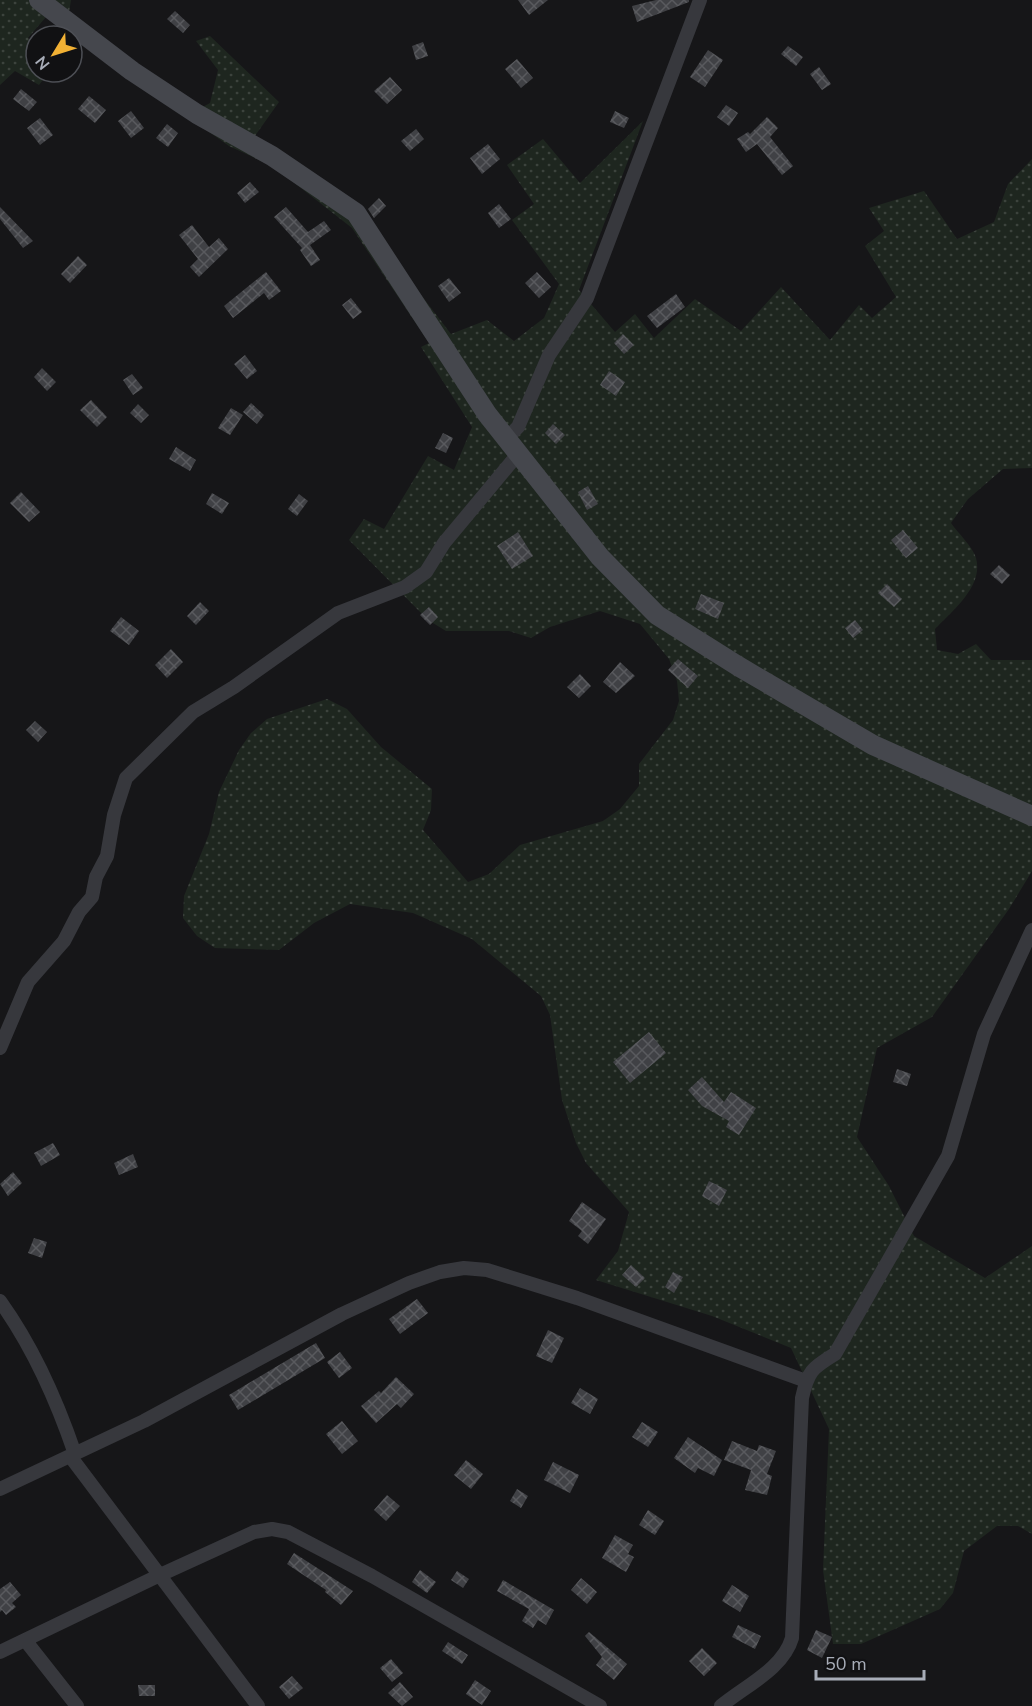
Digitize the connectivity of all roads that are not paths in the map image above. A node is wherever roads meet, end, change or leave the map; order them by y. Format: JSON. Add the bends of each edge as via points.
{"nodes":[{"id":1,"x":39,"y":0,"type":"edge"},
{"id":2,"x":700,"y":0,"type":"edge"},
{"id":3,"x":512,"y":447,"type":"junction"},
{"id":4,"x":1032,"y":816,"type":"edge"},
{"id":5,"x":1032,"y":930,"type":"edge"},
{"id":6,"x":0,"y":1048,"type":"edge"},
{"id":7,"x":0,"y":1301,"type":"edge"},
{"id":8,"x":806,"y":1381,"type":"junction"},
{"id":9,"x":73,"y":1455,"type":"junction"},
{"id":10,"x":0,"y":1489,"type":"edge"},
{"id":11,"x":160,"y":1575,"type":"junction"},
{"id":12,"x":25,"y":1640,"type":"junction"},
{"id":13,"x":0,"y":1652,"type":"edge"},
{"id":14,"x":77,"y":1706,"type":"edge"},
{"id":15,"x":258,"y":1706,"type":"edge"},
{"id":16,"x":600,"y":1706,"type":"edge"},
{"id":17,"x":721,"y":1706,"type":"edge"}],
"edges":[{"from":1,"to":3,"type":"street","via":[[132,71],[197,114],[273,156],[356,213]]},
{"from":2,"to":3,"type":"street","via":[[586,298],[549,355]]},
{"from":3,"to":4,"type":"street","via":[[600,558],[665,621],[873,745]]},
{"from":3,"to":6,"type":"street","via":[[426,572],[405,586],[338,613],[193,712],[126,778],[92,897],[64,941],[28,982]]},
{"from":5,"to":8,"type":"street","via":[[984,1034],[948,1156],[835,1354],[812,1368]]},
{"from":7,"to":9,"type":"street","via":[[21,1331],[56,1400]]},
{"from":8,"to":9,"type":"street","via":[[577,1298],[487,1270],[465,1268],[409,1283],[342,1314],[154,1416]]},
{"from":8,"to":17,"type":"street","via":[[789,1650]]},
{"from":9,"to":10,"type":"street"},
{"from":9,"to":11,"type":"street"},
{"from":11,"to":12,"type":"street"},
{"from":11,"to":15,"type":"street"},
{"from":11,"to":16,"type":"street","via":[[254,1532],[288,1532]]},
{"from":12,"to":13,"type":"street"},
{"from":12,"to":14,"type":"street"}]}
